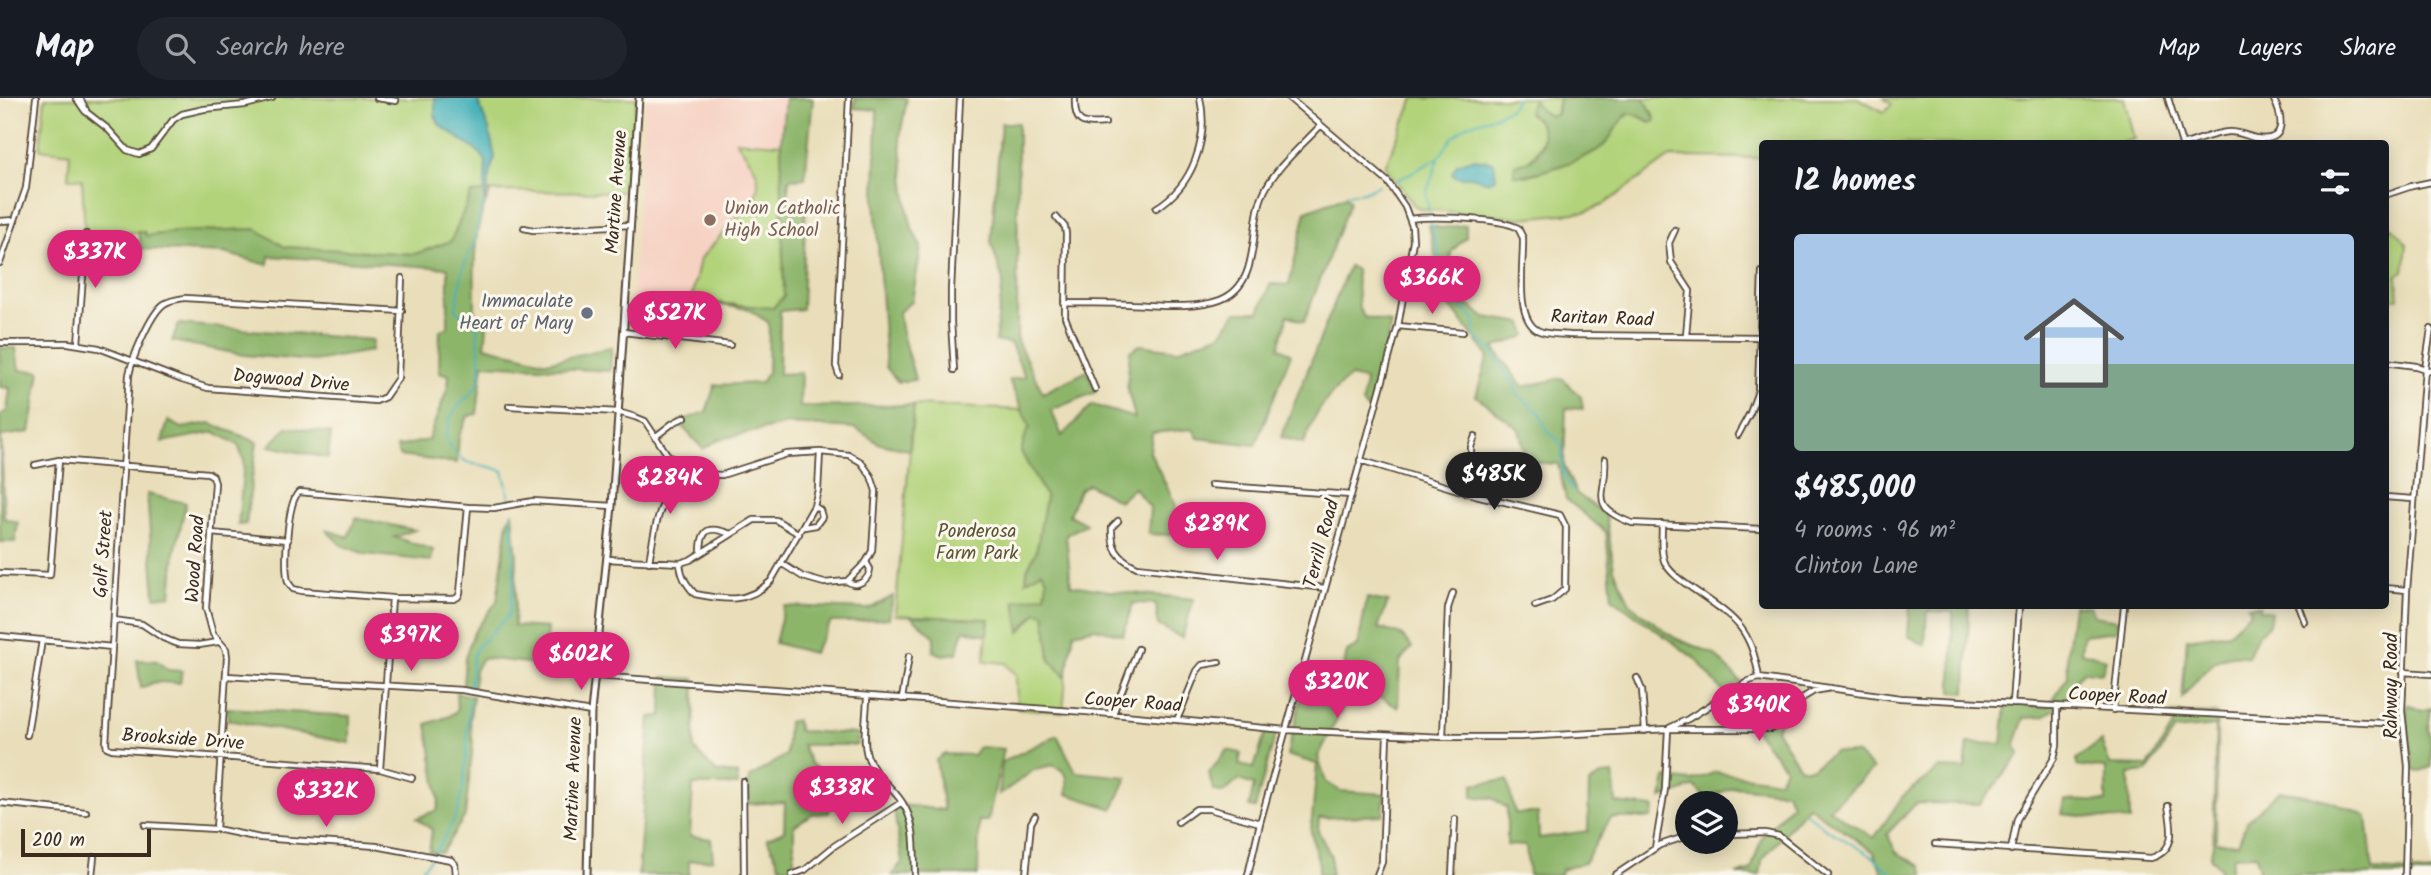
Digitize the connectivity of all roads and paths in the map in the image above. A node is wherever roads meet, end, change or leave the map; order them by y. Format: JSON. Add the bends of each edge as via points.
{"nodes":[{"id":1,"x":36,"y":98,"type":"edge"},
{"id":2,"x":78,"y":98,"type":"edge"},
{"id":3,"x":272,"y":98,"type":"edge"},
{"id":4,"x":377,"y":98,"type":"edge"},
{"id":5,"x":639,"y":98,"type":"edge"},
{"id":6,"x":849,"y":98,"type":"edge"},
{"id":7,"x":960,"y":98,"type":"edge"},
{"id":8,"x":1075,"y":98,"type":"edge"},
{"id":9,"x":1200,"y":98,"type":"edge"},
{"id":10,"x":1289,"y":98,"type":"edge"},
{"id":11,"x":2168,"y":98,"type":"edge"},
{"id":12,"x":2273,"y":98,"type":"edge"},
{"id":13,"x":386,"y":99,"type":"edge"},
{"id":14,"x":396,"y":102,"type":"dead end"},
{"id":15,"x":1105,"y":123,"type":"dead end"},
{"id":16,"x":1321,"y":125,"type":"junction"},
{"id":17,"x":2182,"y":140,"type":"edge"},
{"id":18,"x":2199,"y":140,"type":"edge"},
{"id":19,"x":2431,"y":182,"type":"edge"},
{"id":20,"x":2389,"y":194,"type":"edge"},
{"id":21,"x":1156,"y":208,"type":"dead end"},
{"id":22,"x":1056,"y":217,"type":"dead end"},
{"id":23,"x":1410,"y":219,"type":"junction"},
{"id":24,"x":15,"y":220,"type":"junction"},
{"id":25,"x":0,"y":221,"type":"edge"},
{"id":26,"x":631,"y":225,"type":"junction"},
{"id":27,"x":524,"y":228,"type":"dead end"},
{"id":28,"x":1675,"y":230,"type":"dead end"},
{"id":29,"x":86,"y":234,"type":"dead end"},
{"id":30,"x":0,"y":263,"type":"edge"},
{"id":31,"x":402,"y":278,"type":"dead end"},
{"id":32,"x":1064,"y":303,"type":"junction"},
{"id":33,"x":402,"y":311,"type":"junction"},
{"id":34,"x":1398,"y":326,"type":"junction"},
{"id":35,"x":2431,"y":329,"type":"edge"},
{"id":36,"x":624,"y":332,"type":"junction"},
{"id":37,"x":1463,"y":332,"type":"dead end"},
{"id":38,"x":1686,"y":335,"type":"junction"},
{"id":39,"x":1759,"y":337,"type":"edge"},
{"id":40,"x":0,"y":343,"type":"edge"},
{"id":41,"x":79,"y":344,"type":"junction"},
{"id":42,"x":730,"y":345,"type":"dead end"},
{"id":43,"x":132,"y":362,"type":"junction"},
{"id":44,"x":2389,"y":363,"type":"edge"},
{"id":45,"x":1759,"y":364,"type":"edge"},
{"id":46,"x":2425,"y":369,"type":"junction"},
{"id":47,"x":954,"y":370,"type":"dead end"},
{"id":48,"x":2431,"y":371,"type":"edge"},
{"id":49,"x":839,"y":374,"type":"dead end"},
{"id":50,"x":1095,"y":389,"type":"dead end"},
{"id":51,"x":509,"y":406,"type":"dead end"},
{"id":52,"x":618,"y":412,"type":"junction"},
{"id":53,"x":685,"y":418,"type":"dead end"},
{"id":54,"x":1738,"y":435,"type":"dead end"},
{"id":55,"x":1475,"y":436,"type":"dead end"},
{"id":56,"x":656,"y":437,"type":"junction"},
{"id":57,"x":820,"y":452,"type":"junction"},
{"id":58,"x":1605,"y":459,"type":"dead end"},
{"id":59,"x":60,"y":460,"type":"junction"},
{"id":60,"x":1360,"y":460,"type":"junction"},
{"id":61,"x":124,"y":465,"type":"junction"},
{"id":62,"x":35,"y":466,"type":"dead end"},
{"id":63,"x":684,"y":467,"type":"junction"},
{"id":64,"x":1211,"y":485,"type":"dead end"},
{"id":65,"x":1471,"y":494,"type":"junction"},
{"id":66,"x":1351,"y":495,"type":"junction"},
{"id":67,"x":2389,"y":497,"type":"edge"},
{"id":68,"x":2413,"y":499,"type":"junction"},
{"id":69,"x":612,"y":506,"type":"junction"},
{"id":70,"x":814,"y":506,"type":"junction"},
{"id":71,"x":468,"y":507,"type":"junction"},
{"id":72,"x":1118,"y":521,"type":"dead end"},
{"id":73,"x":1662,"y":524,"type":"junction"},
{"id":74,"x":804,"y":527,"type":"junction"},
{"id":75,"x":1759,"y":529,"type":"edge"},
{"id":76,"x":211,"y":533,"type":"junction"},
{"id":77,"x":731,"y":534,"type":"junction"},
{"id":78,"x":799,"y":534,"type":"junction"},
{"id":79,"x":288,"y":540,"type":"junction"},
{"id":80,"x":701,"y":553,"type":"junction"},
{"id":81,"x":607,"y":559,"type":"junction"},
{"id":82,"x":649,"y":562,"type":"junction"},
{"id":83,"x":866,"y":562,"type":"junction"},
{"id":84,"x":680,"y":563,"type":"junction"},
{"id":85,"x":781,"y":563,"type":"junction"},
{"id":86,"x":0,"y":573,"type":"edge"},
{"id":87,"x":846,"y":581,"type":"junction"},
{"id":88,"x":1325,"y":588,"type":"junction"},
{"id":89,"x":2389,"y":588,"type":"edge"},
{"id":90,"x":2407,"y":590,"type":"junction"},
{"id":91,"x":1453,"y":593,"type":"dead end"},
{"id":92,"x":392,"y":598,"type":"junction"},
{"id":93,"x":1535,"y":606,"type":"dead end"},
{"id":94,"x":2019,"y":609,"type":"edge"},
{"id":95,"x":2124,"y":609,"type":"edge"},
{"id":96,"x":2300,"y":609,"type":"edge"},
{"id":97,"x":114,"y":620,"type":"junction"},
{"id":98,"x":2305,"y":622,"type":"dead end"},
{"id":99,"x":0,"y":636,"type":"edge"},
{"id":100,"x":42,"y":640,"type":"junction"},
{"id":101,"x":219,"y":642,"type":"junction"},
{"id":102,"x":112,"y":648,"type":"junction"},
{"id":103,"x":1138,"y":649,"type":"dead end"},
{"id":104,"x":909,"y":656,"type":"dead end"},
{"id":105,"x":1219,"y":662,"type":"dead end"},
{"id":106,"x":2403,"y":672,"type":"junction"},
{"id":107,"x":2431,"y":674,"type":"edge"},
{"id":108,"x":226,"y":676,"type":"junction"},
{"id":109,"x":596,"y":676,"type":"junction"},
{"id":110,"x":1637,"y":678,"type":"dead end"},
{"id":111,"x":1759,"y":678,"type":"junction"},
{"id":112,"x":387,"y":684,"type":"junction"},
{"id":113,"x":1801,"y":684,"type":"junction"},
{"id":114,"x":1831,"y":688,"type":"junction"},
{"id":115,"x":867,"y":695,"type":"junction"},
{"id":116,"x":1804,"y":697,"type":"junction"},
{"id":117,"x":902,"y":699,"type":"junction"},
{"id":118,"x":2012,"y":704,"type":"junction"},
{"id":119,"x":2057,"y":708,"type":"junction"},
{"id":120,"x":2113,"y":710,"type":"junction"},
{"id":121,"x":592,"y":712,"type":"junction"},
{"id":122,"x":1113,"y":715,"type":"junction"},
{"id":123,"x":1688,"y":719,"type":"junction"},
{"id":124,"x":1177,"y":720,"type":"junction"},
{"id":125,"x":2402,"y":724,"type":"junction"},
{"id":126,"x":1668,"y":729,"type":"junction"},
{"id":127,"x":1286,"y":730,"type":"junction"},
{"id":128,"x":1692,"y":730,"type":"junction"},
{"id":129,"x":1646,"y":731,"type":"junction"},
{"id":130,"x":27,"y":735,"type":"dead end"},
{"id":131,"x":1387,"y":735,"type":"junction"},
{"id":132,"x":1443,"y":737,"type":"junction"},
{"id":133,"x":107,"y":747,"type":"joint"},
{"id":134,"x":222,"y":757,"type":"junction"},
{"id":135,"x":380,"y":769,"type":"junction"},
{"id":136,"x":412,"y":778,"type":"dead end"},
{"id":137,"x":743,"y":781,"type":"dead end"},
{"id":138,"x":902,"y":802,"type":"junction"},
{"id":139,"x":0,"y":803,"type":"edge"},
{"id":140,"x":2168,"y":806,"type":"dead end"},
{"id":141,"x":86,"y":813,"type":"dead end"},
{"id":142,"x":1035,"y":816,"type":"dead end"},
{"id":143,"x":1455,"y":819,"type":"dead end"},
{"id":144,"x":1178,"y":822,"type":"dead end"},
{"id":145,"x":1259,"y":823,"type":"junction"},
{"id":146,"x":145,"y":825,"type":"dead end"},
{"id":147,"x":216,"y":829,"type":"junction"},
{"id":148,"x":1738,"y":834,"type":"edge"},
{"id":149,"x":1675,"y":839,"type":"edge"},
{"id":150,"x":1935,"y":844,"type":"dead end"},
{"id":151,"x":1655,"y":848,"type":"junction"},
{"id":152,"x":2011,"y":850,"type":"junction"},
{"id":153,"x":93,"y":857,"type":"dead end"},
{"id":154,"x":92,"y":875,"type":"edge"},
{"id":155,"x":456,"y":875,"type":"edge"},
{"id":156,"x":587,"y":875,"type":"edge"},
{"id":157,"x":744,"y":875,"type":"edge"},
{"id":158,"x":753,"y":875,"type":"edge"},
{"id":159,"x":792,"y":875,"type":"edge"},
{"id":160,"x":915,"y":875,"type":"edge"},
{"id":161,"x":1026,"y":875,"type":"edge"},
{"id":162,"x":1248,"y":875,"type":"edge"},
{"id":163,"x":1377,"y":875,"type":"edge"},
{"id":164,"x":1452,"y":875,"type":"edge"},
{"id":165,"x":1615,"y":875,"type":"edge"},
{"id":166,"x":1828,"y":875,"type":"edge"},
{"id":167,"x":2405,"y":875,"type":"edge"}],
"edges":[{"from":1,"to":24,"type":"street","via":[[26,188]]},
{"from":2,"to":3,"type":"street","via":[[88,114],[127,150],[139,154],[152,149],[182,114]]},
{"from":4,"to":13,"type":"street"},
{"from":5,"to":26,"type":"main road","name":"Martine Avenue"},
{"from":6,"to":49,"type":"street"},
{"from":7,"to":47,"type":"street","via":[[951,290]]},
{"from":8,"to":15,"type":"street","via":[[1079,120]]},
{"from":9,"to":21,"type":"street","via":[[1204,125],[1197,155],[1178,193]]},
{"from":10,"to":16,"type":"street"},
{"from":11,"to":17,"type":"street"},
{"from":12,"to":18,"type":"street","via":[[2282,121],[2274,135],[2260,138],[2230,132]]},
{"from":13,"to":14,"type":"street"},
{"from":16,"to":23,"type":"street","via":[[1388,182]]},
{"from":16,"to":32,"type":"street","via":[[1266,187],[1247,274],[1228,296],[1205,304]]},
{"from":19,"to":20,"type":"street"},
{"from":22,"to":32,"type":"street","via":[[1066,234]]},
{"from":23,"to":34,"type":"street","name":"Terrill Road","via":[[1412,254]]},
{"from":23,"to":38,"type":"street","name":"Raritan Road","via":[[1507,223],[1518,228],[1523,246],[1522,304],[1538,330],[1570,335]]},
{"from":24,"to":25,"type":"street"},
{"from":24,"to":30,"type":"street"},
{"from":26,"to":27,"type":"street"},
{"from":26,"to":36,"type":"main road","name":"Martine Avenue"},
{"from":28,"to":38,"type":"street","via":[[1669,243],[1671,262],[1690,291]]},
{"from":29,"to":41,"type":"street"},
{"from":31,"to":33,"type":"street","name":"Dogwood Drive"},
{"from":32,"to":50,"type":"street","via":[[1068,327]]},
{"from":33,"to":43,"type":"street","via":[[177,299],[155,314]]},
{"from":33,"to":43,"type":"street","name":"Dogwood Drive","via":[[398,379],[385,397],[376,401],[208,388]]},
{"from":34,"to":37,"type":"street"},
{"from":34,"to":60,"type":"street","name":"Terrill Road"},
{"from":35,"to":46,"type":"street","name":"Rahway Road"},
{"from":36,"to":42,"type":"street"},
{"from":36,"to":52,"type":"main road","name":"Martine Avenue"},
{"from":38,"to":39,"type":"street","name":"Raritan Road"},
{"from":40,"to":41,"type":"street","name":"Dogwood Drive"},
{"from":41,"to":43,"type":"street","name":"Dogwood Drive"},
{"from":43,"to":61,"type":"street","name":"Golf Street"},
{"from":44,"to":46,"type":"street"},
{"from":45,"to":54,"type":"street","via":[[1758,391]]},
{"from":46,"to":48,"type":"street"},
{"from":46,"to":68,"type":"street","name":"Rahway Road"},
{"from":51,"to":52,"type":"street"},
{"from":52,"to":56,"type":"street","via":[[645,421]]},
{"from":52,"to":69,"type":"main road","name":"Martine Avenue"},
{"from":53,"to":56,"type":"street"},
{"from":55,"to":65,"type":"street"},
{"from":56,"to":63,"type":"street","via":[[667,454]]},
{"from":57,"to":63,"type":"street","via":[[787,454],[722,475],[698,474]]},
{"from":57,"to":70,"type":"street"},
{"from":57,"to":83,"type":"street","via":[[849,455],[862,462],[871,476],[876,491],[872,551]]},
{"from":58,"to":73,"type":"street","via":[[1604,506],[1632,523]]},
{"from":59,"to":61,"type":"street","name":"Wood Road"},
{"from":59,"to":62,"type":"street","name":"Wood Road"},
{"from":59,"to":86,"type":"street","via":[[50,575]]},
{"from":60,"to":65,"type":"street"},
{"from":60,"to":66,"type":"street","name":"Terrill Road"},
{"from":61,"to":76,"type":"street","name":"Wood Road","via":[[211,474],[215,483]]},
{"from":61,"to":97,"type":"street","name":"Golf Street"},
{"from":63,"to":82,"type":"street","via":[[658,512]]},
{"from":64,"to":66,"type":"street"},
{"from":65,"to":93,"type":"street","via":[[1563,518],[1565,589]]},
{"from":66,"to":88,"type":"street","name":"Terrill Road"},
{"from":67,"to":68,"type":"street"},
{"from":68,"to":90,"type":"street","name":"Rahway Road"},
{"from":69,"to":71,"type":"street","via":[[533,501]]},
{"from":69,"to":81,"type":"main road","name":"Martine Avenue"},
{"from":70,"to":74,"type":"street"},
{"from":70,"to":74,"type":"street","via":[[822,517],[816,525]]},
{"from":71,"to":79,"type":"street","via":[[304,491],[294,498]]},
{"from":71,"to":92,"type":"street","via":[[458,597]]},
{"from":72,"to":88,"type":"street","via":[[1112,527],[1111,542],[1118,555],[1137,567]]},
{"from":73,"to":75,"type":"street"},
{"from":73,"to":111,"type":"street","via":[[1666,564],[1744,630],[1756,656]]},
{"from":74,"to":78,"type":"street"},
{"from":76,"to":79,"type":"street"},
{"from":76,"to":101,"type":"street","name":"Wood Road","via":[[206,608]]},
{"from":77,"to":78,"type":"street","via":[[754,520],[776,520]]},
{"from":77,"to":80,"type":"street"},
{"from":77,"to":80,"type":"street","via":[[708,530],[701,540]]},
{"from":78,"to":85,"type":"street"},
{"from":79,"to":92,"type":"street","via":[[286,577],[293,589]]},
{"from":80,"to":84,"type":"street"},
{"from":81,"to":82,"type":"street"},
{"from":81,"to":109,"type":"main road","name":"Martine Avenue"},
{"from":82,"to":84,"type":"street"},
{"from":83,"to":87,"type":"street"},
{"from":83,"to":87,"type":"street","via":[[870,569],[865,581]]},
{"from":84,"to":85,"type":"street","via":[[695,594],[738,599],[761,590]]},
{"from":85,"to":87,"type":"street","via":[[824,583]]},
{"from":88,"to":127,"type":"street","name":"Terrill Road"},
{"from":89,"to":90,"type":"street"},
{"from":90,"to":106,"type":"street","name":"Rahway Road"},
{"from":91,"to":132,"type":"street","via":[[1448,608]]},
{"from":92,"to":112,"type":"street"},
{"from":94,"to":118,"type":"street"},
{"from":95,"to":120,"type":"street"},
{"from":96,"to":98,"type":"street"},
{"from":97,"to":101,"type":"street","via":[[142,624],[178,644]]},
{"from":97,"to":102,"type":"street","name":"Golf Street"},
{"from":99,"to":100,"type":"street"},
{"from":100,"to":102,"type":"street"},
{"from":100,"to":130,"type":"street"},
{"from":101,"to":108,"type":"street","name":"Wood Road","via":[[227,653]]},
{"from":102,"to":133,"type":"street","name":"Golf Street"},
{"from":103,"to":122,"type":"street"},
{"from":104,"to":117,"type":"street"},
{"from":105,"to":124,"type":"street","via":[[1197,671]]},
{"from":106,"to":107,"type":"street"},
{"from":106,"to":125,"type":"street","name":"Rahway Road"},
{"from":108,"to":112,"type":"street"},
{"from":108,"to":134,"type":"street","name":"Wood Road"},
{"from":109,"to":115,"type":"street","name":"Cooper Road"},
{"from":109,"to":121,"type":"main road","name":"Martine Avenue"},
{"from":110,"to":129,"type":"street"},
{"from":111,"to":113,"type":"street","name":"Cooper Road"},
{"from":111,"to":123,"type":"street","name":"Cooper Road"},
{"from":112,"to":121,"type":"street","via":[[462,690]]},
{"from":112,"to":135,"type":"street"},
{"from":113,"to":114,"type":"street","name":"Cooper Road"},
{"from":113,"to":116,"type":"street"},
{"from":114,"to":116,"type":"street","name":"Cooper Road"},
{"from":114,"to":118,"type":"street","name":"Cooper Road","via":[[1900,698]]},
{"from":115,"to":117,"type":"street","name":"Cooper Road"},
{"from":115,"to":138,"type":"street","via":[[870,764]]},
{"from":116,"to":128,"type":"street","name":"Cooper Road","via":[[1792,717],[1779,727]]},
{"from":117,"to":122,"type":"street","name":"Cooper Road"},
{"from":118,"to":119,"type":"street","name":"Cooper Road"},
{"from":119,"to":120,"type":"street","name":"Cooper Road"},
{"from":119,"to":152,"type":"street","via":[[2054,758],[2017,819]]},
{"from":120,"to":125,"type":"street","name":"Cooper Road"},
{"from":121,"to":156,"type":"main road","name":"Martine Avenue"},
{"from":122,"to":124,"type":"street","name":"Cooper Road"},
{"from":123,"to":126,"type":"street","name":"Cooper Road"},
{"from":123,"to":128,"type":"street"},
{"from":124,"to":127,"type":"street","name":"Cooper Road"},
{"from":125,"to":167,"type":"street","name":"Rahway Road","via":[[2408,766]]},
{"from":126,"to":128,"type":"street","name":"Cooper Road"},
{"from":126,"to":129,"type":"street","name":"Cooper Road"},
{"from":126,"to":151,"type":"street","via":[[1665,789]]},
{"from":127,"to":131,"type":"street","name":"Cooper Road"},
{"from":127,"to":145,"type":"street","name":"Terrill Road"},
{"from":129,"to":132,"type":"street","name":"Cooper Road"},
{"from":131,"to":132,"type":"street","name":"Cooper Road"},
{"from":131,"to":163,"type":"street","via":[[1382,862]]},
{"from":133,"to":134,"type":"street","name":"Brookside Drive"},
{"from":134,"to":135,"type":"street","name":"Brookside Drive"},
{"from":134,"to":147,"type":"street","name":"Wood Road"},
{"from":135,"to":136,"type":"street","name":"Brookside Drive"},
{"from":137,"to":157,"type":"street"},
{"from":138,"to":159,"type":"street"},
{"from":138,"to":160,"type":"street","via":[[914,827]]},
{"from":139,"to":141,"type":"street"},
{"from":140,"to":152,"type":"street","via":[[2171,843],[2153,858]]},
{"from":142,"to":161,"type":"street"},
{"from":143,"to":164,"type":"street"},
{"from":144,"to":145,"type":"street","via":[[1196,809],[1209,809]]},
{"from":145,"to":162,"type":"street","name":"Terrill Road"},
{"from":146,"to":147,"type":"street"},
{"from":147,"to":155,"type":"street","via":[[248,837],[376,846],[438,857],[453,861]]},
{"from":148,"to":166,"type":"street","via":[[1779,836]]},
{"from":149,"to":151,"type":"street"},
{"from":150,"to":152,"type":"street"},
{"from":151,"to":165,"type":"street"},
{"from":153,"to":154,"type":"street"},
{"from":157,"to":158,"type":"street"}]}
